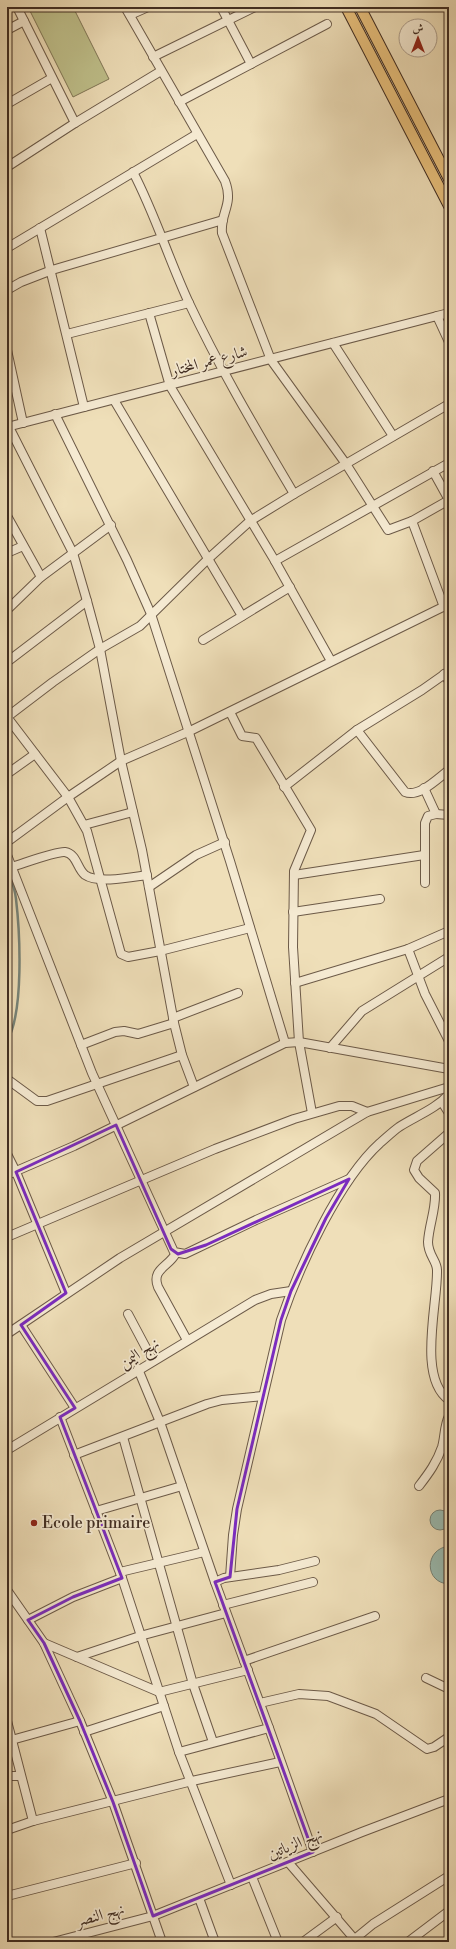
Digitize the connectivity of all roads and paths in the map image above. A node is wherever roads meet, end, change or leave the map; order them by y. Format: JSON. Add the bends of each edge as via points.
{"nodes":[{"id":1,"x":17,"y":7,"type":"edge"},
{"id":2,"x":125,"y":7,"type":"edge"},
{"id":3,"x":148,"y":7,"type":"edge"},
{"id":4,"x":221,"y":7,"type":"edge"},
{"id":5,"x":255,"y":7,"type":"edge"},
{"id":6,"x":346,"y":7,"type":"edge"},
{"id":7,"x":360,"y":7,"type":"edge"},
{"id":8,"x":130,"y":15,"type":"junction"},
{"id":9,"x":227,"y":20,"type":"junction"},
{"id":10,"x":24,"y":21,"type":"junction"},
{"id":11,"x":327,"y":24,"type":"dead end"},
{"id":12,"x":7,"y":30,"type":"edge"},
{"id":13,"x":153,"y":57,"type":"junction"},
{"id":14,"x":251,"y":64,"type":"junction"},
{"id":15,"x":161,"y":71,"type":"junction"},
{"id":16,"x":52,"y":78,"type":"junction"},
{"id":17,"x":179,"y":102,"type":"junction"},
{"id":18,"x":7,"y":104,"type":"edge"},
{"id":19,"x":75,"y":123,"type":"junction"},
{"id":20,"x":197,"y":134,"type":"junction"},
{"id":21,"x":7,"y":168,"type":"edge"},
{"id":22,"x":133,"y":172,"type":"junction"},
{"id":23,"x":449,"y":179,"type":"edge"},
{"id":24,"x":449,"y":206,"type":"edge"},
{"id":25,"x":223,"y":220,"type":"junction"},
{"id":26,"x":40,"y":228,"type":"junction"},
{"id":27,"x":163,"y":238,"type":"junction"},
{"id":28,"x":7,"y":248,"type":"edge"},
{"id":29,"x":52,"y":270,"type":"junction"},
{"id":30,"x":7,"y":290,"type":"edge"},
{"id":31,"x":189,"y":302,"type":"junction"},
{"id":32,"x":149,"y":313,"type":"junction"},
{"id":33,"x":449,"y":313,"type":"edge"},
{"id":34,"x":437,"y":316,"type":"junction"},
{"id":35,"x":66,"y":334,"type":"junction"},
{"id":36,"x":449,"y":342,"type":"edge"},
{"id":37,"x":333,"y":343,"type":"junction"},
{"id":38,"x":7,"y":350,"type":"edge"},
{"id":39,"x":271,"y":360,"type":"junction"},
{"id":40,"x":10,"y":372,"type":"edge"},
{"id":41,"x":223,"y":372,"type":"junction"},
{"id":42,"x":170,"y":386,"type":"junction"},
{"id":43,"x":114,"y":400,"type":"junction"},
{"id":44,"x":449,"y":404,"type":"edge"},
{"id":45,"x":84,"y":407,"type":"junction"},
{"id":46,"x":55,"y":414,"type":"junction"},
{"id":47,"x":23,"y":423,"type":"junction"},
{"id":48,"x":8,"y":427,"type":"edge"},
{"id":49,"x":393,"y":436,"type":"junction"},
{"id":50,"x":449,"y":463,"type":"edge"},
{"id":51,"x":346,"y":464,"type":"junction"},
{"id":52,"x":433,"y":471,"type":"junction"},
{"id":53,"x":294,"y":494,"type":"junction"},
{"id":54,"x":449,"y":500,"type":"edge"},
{"id":55,"x":372,"y":506,"type":"junction"},
{"id":56,"x":7,"y":516,"type":"edge"},
{"id":57,"x":250,"y":521,"type":"junction"},
{"id":58,"x":412,"y":521,"type":"junction"},
{"id":59,"x":111,"y":526,"type":"junction"},
{"id":60,"x":22,"y":546,"type":"junction"},
{"id":61,"x":7,"y":553,"type":"edge"},
{"id":62,"x":72,"y":553,"type":"junction"},
{"id":63,"x":208,"y":559,"type":"junction"},
{"id":64,"x":276,"y":561,"type":"junction"},
{"id":65,"x":41,"y":577,"type":"junction"},
{"id":66,"x":290,"y":587,"type":"junction"},
{"id":67,"x":87,"y":601,"type":"junction"},
{"id":68,"x":446,"y":606,"type":"edge"},
{"id":69,"x":7,"y":610,"type":"edge"},
{"id":70,"x":151,"y":614,"type":"junction"},
{"id":71,"x":242,"y":616,"type":"junction"},
{"id":72,"x":203,"y":640,"type":"dead end"},
{"id":73,"x":100,"y":649,"type":"junction"},
{"id":74,"x":331,"y":661,"type":"junction"},
{"id":75,"x":7,"y":662,"type":"edge"},
{"id":76,"x":446,"y":672,"type":"edge"},
{"id":77,"x":449,"y":682,"type":"edge"},
{"id":78,"x":230,"y":712,"type":"junction"},
{"id":79,"x":7,"y":717,"type":"edge"},
{"id":80,"x":357,"y":730,"type":"junction"},
{"id":81,"x":190,"y":731,"type":"junction"},
{"id":82,"x":35,"y":754,"type":"junction"},
{"id":83,"x":121,"y":761,"type":"junction"},
{"id":84,"x":449,"y":770,"type":"edge"},
{"id":85,"x":7,"y":774,"type":"edge"},
{"id":86,"x":284,"y":787,"type":"junction"},
{"id":87,"x":424,"y":788,"type":"junction"},
{"id":88,"x":68,"y":797,"type":"junction"},
{"id":89,"x":133,"y":812,"type":"junction"},
{"id":90,"x":436,"y":814,"type":"junction"},
{"id":91,"x":449,"y":815,"type":"edge"},
{"id":92,"x":84,"y":825,"type":"junction"},
{"id":93,"x":7,"y":842,"type":"edge"},
{"id":94,"x":225,"y":842,"type":"junction"},
{"id":95,"x":7,"y":855,"type":"edge"},
{"id":96,"x":424,"y":856,"type":"junction"},
{"id":97,"x":11,"y":867,"type":"junction"},
{"id":98,"x":147,"y":875,"type":"junction"},
{"id":99,"x":294,"y":876,"type":"junction"},
{"id":100,"x":100,"y":878,"type":"junction"},
{"id":101,"x":425,"y":883,"type":"dead end"},
{"id":102,"x":149,"y":887,"type":"junction"},
{"id":103,"x":380,"y":899,"type":"dead end"},
{"id":104,"x":293,"y":912,"type":"junction"},
{"id":105,"x":250,"y":928,"type":"junction"},
{"id":106,"x":449,"y":931,"type":"edge"},
{"id":107,"x":408,"y":949,"type":"junction"},
{"id":108,"x":160,"y":951,"type":"junction"},
{"id":109,"x":449,"y":957,"type":"edge"},
{"id":110,"x":419,"y":977,"type":"junction"},
{"id":111,"x":295,"y":983,"type":"junction"},
{"id":112,"x":238,"y":993,"type":"dead end"},
{"id":113,"x":174,"y":1020,"type":"junction"},
{"id":114,"x":449,"y":1041,"type":"edge"},
{"id":115,"x":299,"y":1042,"type":"junction"},
{"id":116,"x":285,"y":1043,"type":"junction"},
{"id":117,"x":81,"y":1045,"type":"junction"},
{"id":118,"x":330,"y":1048,"type":"junction"},
{"id":119,"x":182,"y":1055,"type":"junction"},
{"id":120,"x":449,"y":1069,"type":"edge"},
{"id":121,"x":7,"y":1079,"type":"edge"},
{"id":122,"x":98,"y":1085,"type":"junction"},
{"id":123,"x":194,"y":1087,"type":"junction"},
{"id":124,"x":449,"y":1087,"type":"edge"},
{"id":125,"x":449,"y":1094,"type":"edge"},
{"id":126,"x":442,"y":1102,"type":"junction"},
{"id":127,"x":367,"y":1112,"type":"junction"},
{"id":128,"x":312,"y":1113,"type":"junction"},
{"id":129,"x":449,"y":1113,"type":"edge"},
{"id":130,"x":116,"y":1125,"type":"junction"},
{"id":131,"x":449,"y":1133,"type":"edge"},
{"id":132,"x":7,"y":1154,"type":"edge"},
{"id":133,"x":16,"y":1172,"type":"junction"},
{"id":134,"x":7,"y":1175,"type":"edge"},
{"id":135,"x":350,"y":1179,"type":"junction"},
{"id":136,"x":140,"y":1180,"type":"junction"},
{"id":137,"x":37,"y":1223,"type":"junction"},
{"id":138,"x":164,"y":1232,"type":"junction"},
{"id":139,"x":7,"y":1237,"type":"edge"},
{"id":140,"x":176,"y":1253,"type":"junction"},
{"id":141,"x":291,"y":1291,"type":"junction"},
{"id":142,"x":66,"y":1293,"type":"junction"},
{"id":143,"x":128,"y":1314,"type":"dead end"},
{"id":144,"x":21,"y":1325,"type":"junction"},
{"id":145,"x":7,"y":1334,"type":"edge"},
{"id":146,"x":187,"y":1340,"type":"junction"},
{"id":147,"x":152,"y":1361,"type":"junction"},
{"id":148,"x":138,"y":1369,"type":"junction"},
{"id":149,"x":263,"y":1396,"type":"junction"},
{"id":150,"x":449,"y":1400,"type":"edge"},
{"id":151,"x":75,"y":1408,"type":"junction"},
{"id":152,"x":449,"y":1416,"type":"edge"},
{"id":153,"x":60,"y":1417,"type":"junction"},
{"id":154,"x":160,"y":1422,"type":"junction"},
{"id":155,"x":123,"y":1437,"type":"junction"},
{"id":156,"x":7,"y":1450,"type":"edge"},
{"id":157,"x":74,"y":1455,"type":"junction"},
{"id":158,"x":182,"y":1486,"type":"junction"},
{"id":159,"x":420,"y":1486,"type":"dead end"},
{"id":160,"x":140,"y":1499,"type":"junction"},
{"id":161,"x":96,"y":1511,"type":"junction"},
{"id":162,"x":204,"y":1552,"type":"junction"},
{"id":163,"x":315,"y":1561,"type":"dead end"},
{"id":164,"x":159,"y":1564,"type":"junction"},
{"id":165,"x":121,"y":1575,"type":"junction"},
{"id":166,"x":230,"y":1577,"type":"junction"},
{"id":167,"x":215,"y":1582,"type":"junction"},
{"id":168,"x":313,"y":1582,"type":"dead end"},
{"id":169,"x":7,"y":1590,"type":"edge"},
{"id":170,"x":225,"y":1609,"type":"junction"},
{"id":171,"x":375,"y":1616,"type":"dead end"},
{"id":172,"x":28,"y":1620,"type":"junction"},
{"id":173,"x":177,"y":1626,"type":"junction"},
{"id":174,"x":140,"y":1636,"type":"junction"},
{"id":175,"x":44,"y":1643,"type":"junction"},
{"id":176,"x":77,"y":1657,"type":"junction"},
{"id":177,"x":244,"y":1661,"type":"junction"},
{"id":178,"x":248,"y":1670,"type":"junction"},
{"id":179,"x":426,"y":1678,"type":"dead end"},
{"id":180,"x":193,"y":1684,"type":"junction"},
{"id":181,"x":449,"y":1689,"type":"edge"},
{"id":182,"x":159,"y":1692,"type":"junction"},
{"id":183,"x":260,"y":1704,"type":"junction"},
{"id":184,"x":164,"y":1706,"type":"junction"},
{"id":185,"x":7,"y":1721,"type":"edge"},
{"id":186,"x":80,"y":1722,"type":"junction"},
{"id":187,"x":269,"y":1728,"type":"junction"},
{"id":188,"x":84,"y":1732,"type":"junction"},
{"id":189,"x":449,"y":1737,"type":"edge"},
{"id":190,"x":10,"y":1741,"type":"edge"},
{"id":191,"x":213,"y":1742,"type":"junction"},
{"id":192,"x":179,"y":1752,"type":"junction"},
{"id":193,"x":280,"y":1762,"type":"junction"},
{"id":194,"x":7,"y":1776,"type":"edge"},
{"id":195,"x":20,"y":1776,"type":"junction"},
{"id":196,"x":192,"y":1781,"type":"junction"},
{"id":197,"x":449,"y":1800,"type":"edge"},
{"id":198,"x":113,"y":1802,"type":"junction"},
{"id":199,"x":33,"y":1821,"type":"junction"},
{"id":200,"x":7,"y":1830,"type":"edge"},
{"id":201,"x":312,"y":1852,"type":"junction"},
{"id":202,"x":288,"y":1862,"type":"junction"},
{"id":203,"x":136,"y":1863,"type":"junction"},
{"id":204,"x":449,"y":1876,"type":"edge"},
{"id":205,"x":252,"y":1877,"type":"junction"},
{"id":206,"x":231,"y":1885,"type":"junction"},
{"id":207,"x":7,"y":1896,"type":"edge"},
{"id":208,"x":199,"y":1898,"type":"junction"},
{"id":209,"x":449,"y":1911,"type":"edge"},
{"id":210,"x":153,"y":1916,"type":"junction"},
{"id":211,"x":337,"y":1917,"type":"junction"},
{"id":212,"x":354,"y":1941,"type":"edge"},
{"id":213,"x":412,"y":1941,"type":"edge"},
{"id":214,"x":53,"y":1942,"type":"edge"},
{"id":215,"x":162,"y":1942,"type":"edge"},
{"id":216,"x":215,"y":1942,"type":"edge"},
{"id":217,"x":278,"y":1942,"type":"edge"},
{"id":218,"x":302,"y":1942,"type":"edge"}],
"edges":[{"from":1,"to":10,"type":"street"},
{"from":2,"to":8,"type":"street"},
{"from":3,"to":8,"type":"street"},
{"from":4,"to":9,"type":"street"},
{"from":5,"to":9,"type":"street"},
{"from":6,"to":24,"type":"main road"},
{"from":7,"to":23,"type":"main road"},
{"from":8,"to":13,"type":"street"},
{"from":9,"to":13,"type":"street"},
{"from":9,"to":14,"type":"street"},
{"from":10,"to":12,"type":"street"},
{"from":10,"to":16,"type":"street"},
{"from":11,"to":14,"type":"street"},
{"from":13,"to":15,"type":"street"},
{"from":14,"to":17,"type":"street"},
{"from":15,"to":17,"type":"street"},
{"from":15,"to":19,"type":"street"},
{"from":16,"to":18,"type":"street"},
{"from":16,"to":19,"type":"street"},
{"from":17,"to":20,"type":"street"},
{"from":19,"to":21,"type":"street"},
{"from":20,"to":22,"type":"street"},
{"from":20,"to":25,"type":"street","via":[[228,189],[228,206]]},
{"from":22,"to":26,"type":"street"},
{"from":22,"to":27,"type":"street"},
{"from":25,"to":27,"type":"street"},
{"from":25,"to":39,"type":"street","via":[[225,240]]},
{"from":26,"to":28,"type":"street"},
{"from":26,"to":29,"type":"street"},
{"from":27,"to":29,"type":"street"},
{"from":27,"to":31,"type":"street"},
{"from":29,"to":30,"type":"street"},
{"from":29,"to":35,"type":"street"},
{"from":31,"to":32,"type":"street"},
{"from":31,"to":41,"type":"street"},
{"from":32,"to":35,"type":"street"},
{"from":32,"to":42,"type":"street"},
{"from":33,"to":34,"type":"street","name":"شارع عمر المختار"},
{"from":34,"to":36,"type":"street"},
{"from":34,"to":37,"type":"street","name":"شارع عمر المختار"},
{"from":35,"to":45,"type":"street"},
{"from":37,"to":39,"type":"street","name":"شارع عمر المختار"},
{"from":37,"to":49,"type":"street"},
{"from":38,"to":40,"type":"street"},
{"from":39,"to":41,"type":"street","name":"شارع عمر المختار"},
{"from":39,"to":51,"type":"street"},
{"from":40,"to":47,"type":"street"},
{"from":41,"to":42,"type":"street","name":"شارع عمر المختار"},
{"from":41,"to":53,"type":"street"},
{"from":42,"to":43,"type":"street","name":"شارع عمر المختار"},
{"from":42,"to":57,"type":"street"},
{"from":43,"to":45,"type":"street","name":"شارع عمر المختار"},
{"from":43,"to":63,"type":"street"},
{"from":44,"to":49,"type":"street"},
{"from":45,"to":46,"type":"street","name":"شارع عمر المختار"},
{"from":46,"to":47,"type":"street","name":"شارع عمر المختار"},
{"from":46,"to":59,"type":"street"},
{"from":47,"to":48,"type":"street","name":"شارع عمر المختار"},
{"from":48,"to":62,"type":"street"},
{"from":49,"to":51,"type":"street"},
{"from":50,"to":52,"type":"street"},
{"from":51,"to":53,"type":"street"},
{"from":51,"to":55,"type":"street"},
{"from":52,"to":54,"type":"street"},
{"from":52,"to":55,"type":"street"},
{"from":53,"to":57,"type":"street"},
{"from":54,"to":58,"type":"street"},
{"from":55,"to":58,"type":"street","via":[[388,530]]},
{"from":55,"to":64,"type":"street"},
{"from":56,"to":60,"type":"street"},
{"from":57,"to":63,"type":"street"},
{"from":57,"to":64,"type":"street"},
{"from":58,"to":68,"type":"street"},
{"from":59,"to":62,"type":"street"},
{"from":59,"to":70,"type":"street"},
{"from":60,"to":61,"type":"street"},
{"from":60,"to":65,"type":"street"},
{"from":62,"to":65,"type":"street"},
{"from":62,"to":67,"type":"street"},
{"from":63,"to":70,"type":"street"},
{"from":63,"to":71,"type":"street"},
{"from":64,"to":66,"type":"street"},
{"from":65,"to":69,"type":"street"},
{"from":66,"to":71,"type":"street"},
{"from":66,"to":74,"type":"street"},
{"from":67,"to":73,"type":"street"},
{"from":67,"to":75,"type":"street"},
{"from":68,"to":74,"type":"street"},
{"from":70,"to":73,"type":"street","via":[[134,631]]},
{"from":70,"to":81,"type":"street"},
{"from":71,"to":72,"type":"street"},
{"from":73,"to":79,"type":"street"},
{"from":73,"to":83,"type":"street"},
{"from":74,"to":78,"type":"street"},
{"from":76,"to":77,"type":"street"},
{"from":76,"to":80,"type":"street"},
{"from":78,"to":81,"type":"street"},
{"from":78,"to":86,"type":"street","via":[[242,736],[256,738]]},
{"from":79,"to":82,"type":"street"},
{"from":80,"to":86,"type":"street"},
{"from":80,"to":87,"type":"street","via":[[405,792],[412,793]]},
{"from":81,"to":83,"type":"street"},
{"from":81,"to":94,"type":"street"},
{"from":82,"to":85,"type":"street"},
{"from":82,"to":88,"type":"street"},
{"from":83,"to":88,"type":"street"},
{"from":83,"to":89,"type":"street"},
{"from":84,"to":87,"type":"street"},
{"from":86,"to":99,"type":"street","via":[[311,830]]},
{"from":87,"to":90,"type":"street"},
{"from":88,"to":92,"type":"street"},
{"from":88,"to":93,"type":"street"},
{"from":89,"to":92,"type":"street"},
{"from":89,"to":98,"type":"street"},
{"from":90,"to":91,"type":"street"},
{"from":90,"to":96,"type":"street","via":[[428,816],[426,820]]},
{"from":92,"to":100,"type":"street"},
{"from":94,"to":102,"type":"street","via":[[196,855]]},
{"from":94,"to":105,"type":"street"},
{"from":95,"to":97,"type":"street"},
{"from":96,"to":99,"type":"street"},
{"from":96,"to":101,"type":"street"},
{"from":97,"to":100,"type":"street","via":[[67,852],[85,875]]},
{"from":97,"to":117,"type":"street"},
{"from":98,"to":100,"type":"street"},
{"from":98,"to":102,"type":"street"},
{"from":99,"to":104,"type":"street"},
{"from":100,"to":108,"type":"street","via":[[121,954],[128,957]]},
{"from":102,"to":108,"type":"street"},
{"from":103,"to":104,"type":"street"},
{"from":104,"to":111,"type":"street"},
{"from":105,"to":108,"type":"street"},
{"from":105,"to":116,"type":"street"},
{"from":106,"to":107,"type":"street"},
{"from":107,"to":110,"type":"street"},
{"from":107,"to":111,"type":"street"},
{"from":108,"to":113,"type":"street"},
{"from":109,"to":110,"type":"street"},
{"from":110,"to":114,"type":"street"},
{"from":110,"to":118,"type":"street","via":[[362,1011]]},
{"from":111,"to":115,"type":"street"},
{"from":112,"to":113,"type":"street"},
{"from":113,"to":117,"type":"street","via":[[138,1034],[120,1031]]},
{"from":113,"to":119,"type":"street"},
{"from":115,"to":116,"type":"street"},
{"from":115,"to":118,"type":"street"},
{"from":115,"to":128,"type":"street"},
{"from":116,"to":123,"type":"street"},
{"from":117,"to":122,"type":"street"},
{"from":118,"to":120,"type":"street"},
{"from":119,"to":122,"type":"street"},
{"from":119,"to":123,"type":"street"},
{"from":121,"to":122,"type":"street","via":[[42,1102]]},
{"from":122,"to":130,"type":"street"},
{"from":123,"to":130,"type":"street"},
{"from":124,"to":127,"type":"street"},
{"from":125,"to":126,"type":"street"},
{"from":126,"to":129,"type":"street"},
{"from":126,"to":135,"type":"street","via":[[398,1128],[379,1144]]},
{"from":127,"to":128,"type":"street","via":[[345,1105]]},
{"from":127,"to":138,"type":"street"},
{"from":128,"to":136,"type":"street"},
{"from":130,"to":133,"type":"street"},
{"from":130,"to":136,"type":"street"},
{"from":131,"to":150,"type":"street","via":[[417,1161],[414,1170],[435,1193],[428,1242],[430,1255],[437,1268],[431,1347],[434,1374],[441,1393]]},
{"from":132,"to":133,"type":"street"},
{"from":133,"to":134,"type":"street"},
{"from":133,"to":137,"type":"street"},
{"from":135,"to":140,"type":"street","via":[[185,1254]]},
{"from":135,"to":141,"type":"street","via":[[326,1218]]},
{"from":136,"to":137,"type":"street"},
{"from":136,"to":138,"type":"street"},
{"from":137,"to":139,"type":"street"},
{"from":137,"to":142,"type":"street"},
{"from":138,"to":140,"type":"street"},
{"from":138,"to":142,"type":"street"},
{"from":140,"to":146,"type":"street","via":[[156,1274],[156,1282]]},
{"from":141,"to":146,"type":"street","name":"نهج اليمن","via":[[255,1300]]},
{"from":141,"to":149,"type":"street","via":[[281,1320]]},
{"from":142,"to":144,"type":"street"},
{"from":143,"to":147,"type":"street"},
{"from":144,"to":145,"type":"street"},
{"from":144,"to":151,"type":"street"},
{"from":146,"to":147,"type":"street","name":"نهج اليمن"},
{"from":147,"to":148,"type":"street","name":"نهج اليمن"},
{"from":148,"to":151,"type":"street","name":"نهج اليمن"},
{"from":148,"to":154,"type":"street"},
{"from":149,"to":154,"type":"street","via":[[222,1400]]},
{"from":149,"to":166,"type":"street","via":[[237,1509]]},
{"from":151,"to":153,"type":"street","name":"نهج اليمن"},
{"from":152,"to":159,"type":"street","via":[[437,1461]]},
{"from":153,"to":156,"type":"street","name":"نهج اليمن"},
{"from":153,"to":157,"type":"street"},
{"from":154,"to":155,"type":"street"},
{"from":154,"to":158,"type":"street"},
{"from":155,"to":157,"type":"street"},
{"from":155,"to":160,"type":"street"},
{"from":157,"to":161,"type":"street"},
{"from":158,"to":160,"type":"street"},
{"from":158,"to":162,"type":"street"},
{"from":160,"to":161,"type":"street"},
{"from":160,"to":164,"type":"street"},
{"from":161,"to":165,"type":"street"},
{"from":162,"to":164,"type":"street"},
{"from":162,"to":167,"type":"street"},
{"from":163,"to":166,"type":"street","via":[[279,1570]]},
{"from":164,"to":165,"type":"street"},
{"from":164,"to":173,"type":"street"},
{"from":165,"to":172,"type":"street"},
{"from":165,"to":174,"type":"street"},
{"from":166,"to":167,"type":"street"},
{"from":167,"to":170,"type":"street"},
{"from":168,"to":170,"type":"street"},
{"from":169,"to":172,"type":"street"},
{"from":170,"to":173,"type":"street"},
{"from":170,"to":177,"type":"street"},
{"from":171,"to":177,"type":"street"},
{"from":172,"to":175,"type":"street"},
{"from":173,"to":174,"type":"street"},
{"from":173,"to":180,"type":"street"},
{"from":174,"to":176,"type":"street"},
{"from":174,"to":182,"type":"street"},
{"from":175,"to":176,"type":"street"},
{"from":175,"to":186,"type":"street"},
{"from":176,"to":182,"type":"street"},
{"from":177,"to":178,"type":"street"},
{"from":178,"to":180,"type":"street"},
{"from":178,"to":183,"type":"street"},
{"from":179,"to":181,"type":"street"},
{"from":180,"to":182,"type":"street"},
{"from":180,"to":191,"type":"street"},
{"from":182,"to":184,"type":"street"},
{"from":183,"to":187,"type":"street"},
{"from":183,"to":189,"type":"street","via":[[299,1694],[328,1696],[376,1714],[427,1749]]},
{"from":184,"to":188,"type":"street"},
{"from":184,"to":192,"type":"street"},
{"from":185,"to":190,"type":"street"},
{"from":186,"to":188,"type":"street"},
{"from":186,"to":190,"type":"street"},
{"from":187,"to":191,"type":"street"},
{"from":187,"to":193,"type":"street"},
{"from":188,"to":198,"type":"street"},
{"from":190,"to":195,"type":"street"},
{"from":191,"to":192,"type":"street"},
{"from":192,"to":196,"type":"street"},
{"from":193,"to":196,"type":"street"},
{"from":193,"to":201,"type":"street"},
{"from":194,"to":195,"type":"street"},
{"from":195,"to":199,"type":"street"},
{"from":196,"to":198,"type":"street"},
{"from":196,"to":206,"type":"street"},
{"from":197,"to":201,"type":"street","name":"نهج الزياتين"},
{"from":198,"to":199,"type":"street"},
{"from":198,"to":203,"type":"street"},
{"from":199,"to":200,"type":"street"},
{"from":201,"to":202,"type":"street","name":"نهج الزياتين"},
{"from":202,"to":205,"type":"street","name":"نهج الزياتين"},
{"from":202,"to":211,"type":"street"},
{"from":203,"to":207,"type":"street"},
{"from":203,"to":210,"type":"street"},
{"from":204,"to":212,"type":"street","via":[[373,1924]]},
{"from":205,"to":206,"type":"street","name":"نهج الزياتين"},
{"from":205,"to":217,"type":"street"},
{"from":206,"to":208,"type":"street","name":"نهج الزياتين"},
{"from":208,"to":210,"type":"street","name":"نهج الزياتين"},
{"from":208,"to":216,"type":"street"},
{"from":209,"to":213,"type":"street"},
{"from":210,"to":214,"type":"street","name":"نهج النصر"},
{"from":210,"to":215,"type":"street"},
{"from":211,"to":212,"type":"street"},
{"from":211,"to":218,"type":"street"}]}
